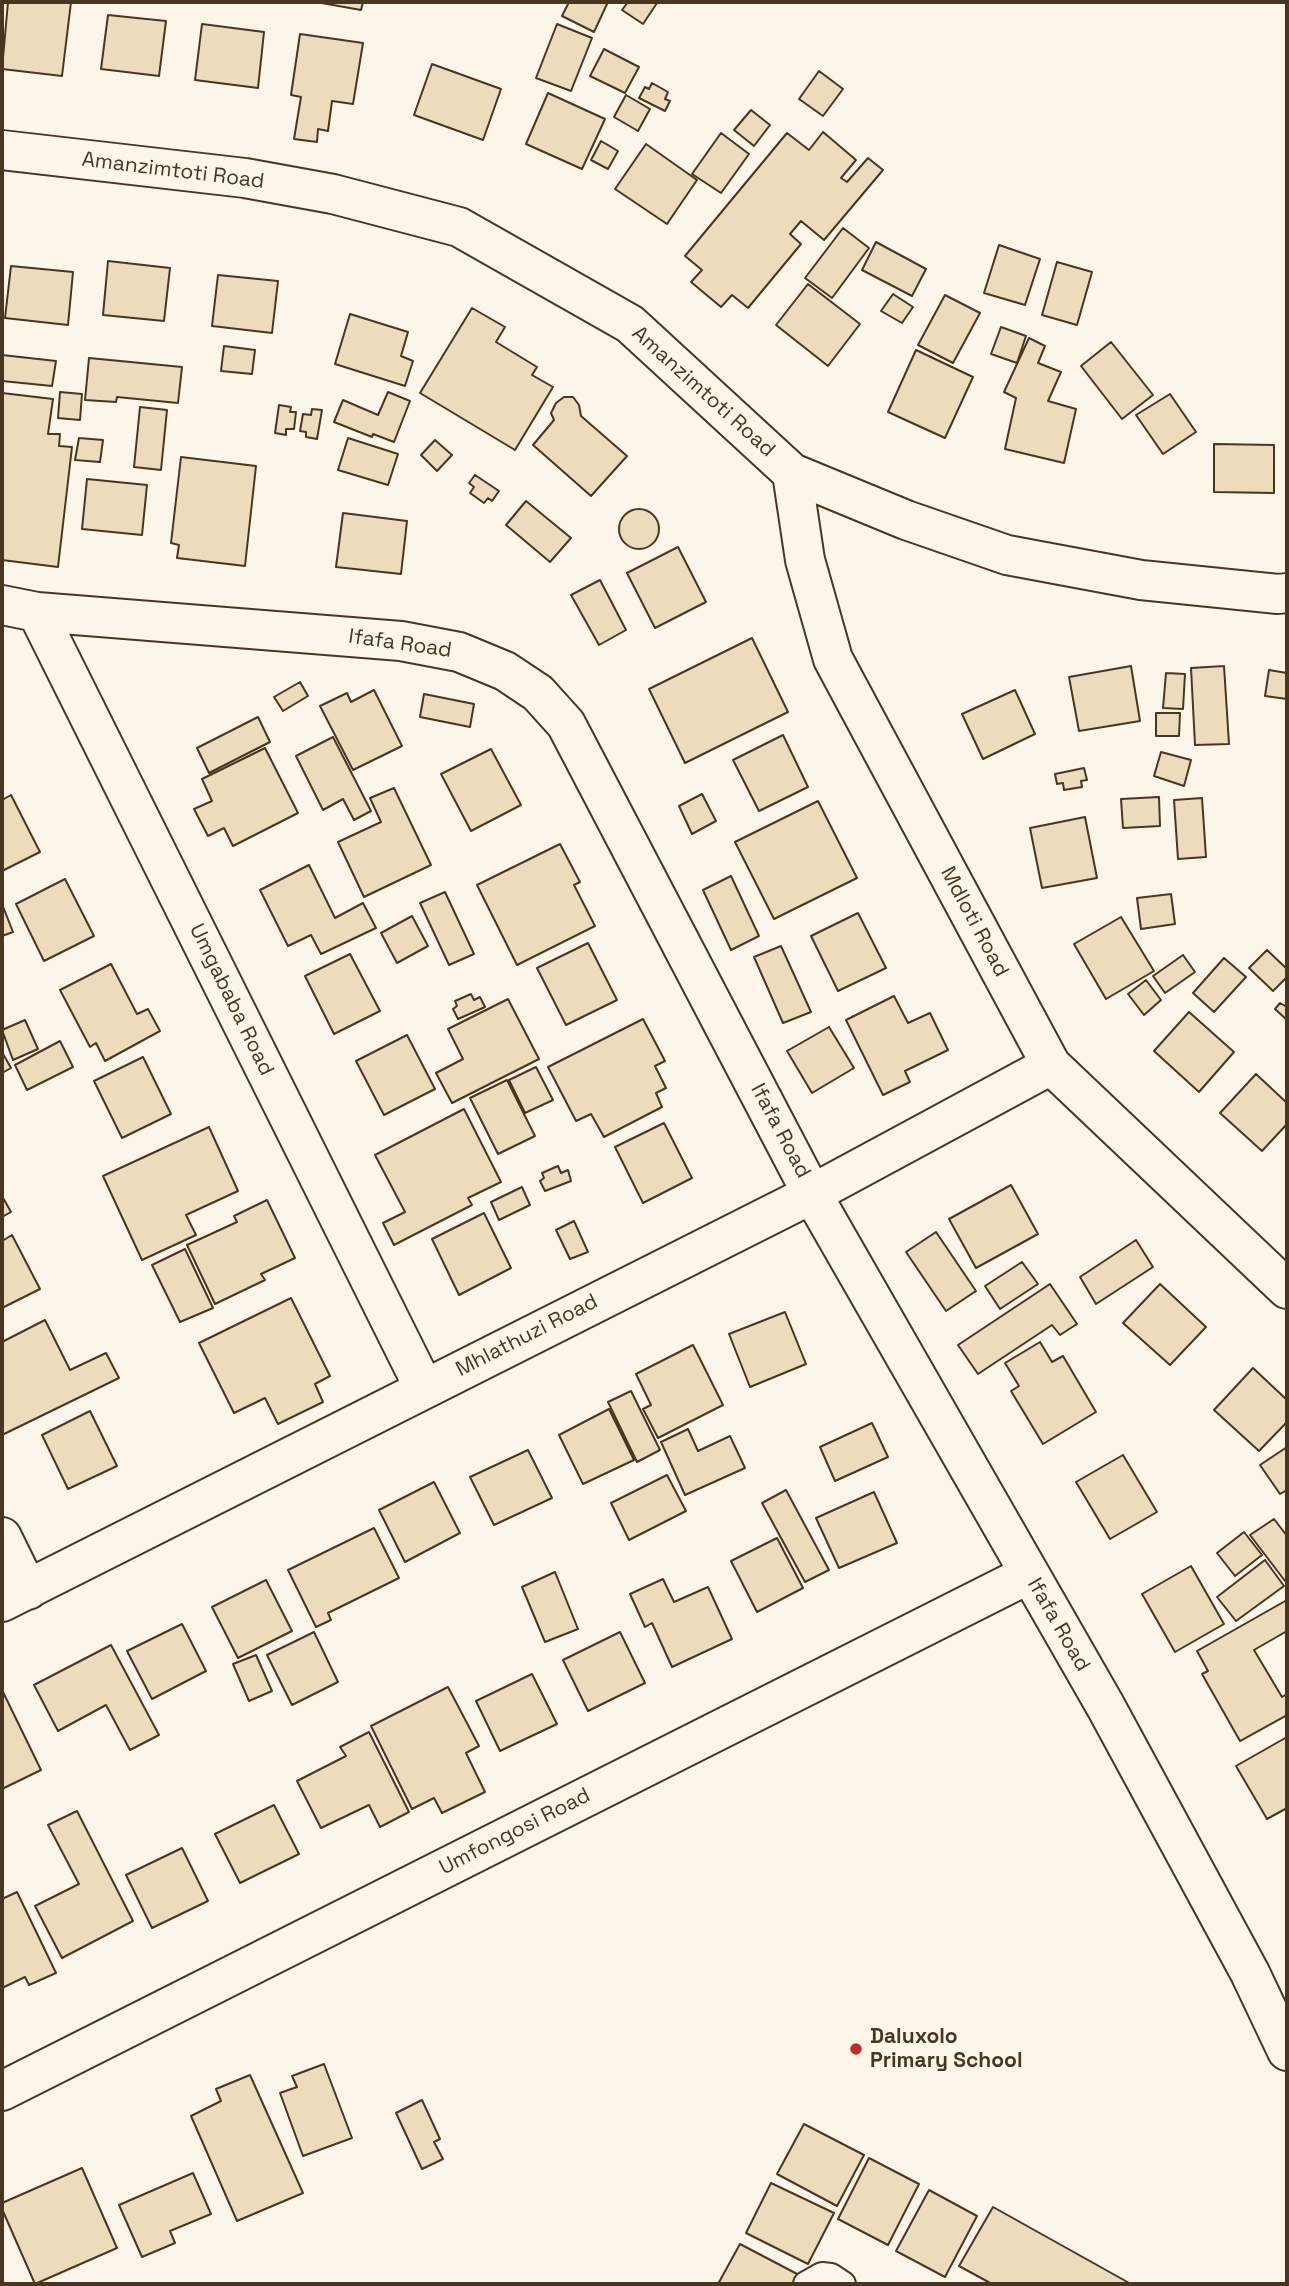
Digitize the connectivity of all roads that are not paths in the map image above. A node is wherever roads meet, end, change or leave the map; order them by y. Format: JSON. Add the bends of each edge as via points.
{"nodes":[{"id":1,"x":2,"y":149,"type":"edge"},
{"id":2,"x":792,"y":473,"type":"junction"},
{"id":3,"x":1287,"y":593,"type":"edge"},
{"id":4,"x":20,"y":609,"type":"edge"},
{"id":5,"x":1051,"y":1065,"type":"junction"},
{"id":6,"x":812,"y":1194,"type":"junction"},
{"id":7,"x":1287,"y":1289,"type":"edge"},
{"id":8,"x":424,"y":1388,"type":"junction"},
{"id":9,"x":2,"y":1537,"type":"edge"},
{"id":10,"x":1029,"y":1574,"type":"junction"},
{"id":11,"x":15,"y":1596,"type":"edge"},
{"id":12,"x":1287,"y":2051,"type":"edge"},
{"id":13,"x":2,"y":2091,"type":"edge"},
{"id":14,"x":806,"y":2284,"type":"edge"},
{"id":15,"x":843,"y":2284,"type":"edge"}],
"edges":[{"from":1,"to":2,"type":"street","name":"Amanzimtoti Road","via":[[244,178],[333,194],[459,227],[630,324]]},
{"from":2,"to":3,"type":"street","name":"Amanzimtoti Road","via":[[1007,555],[1141,580]]},
{"from":2,"to":5,"type":"street","name":"Mdloti Road","via":[[805,561],[833,659]]},
{"from":4,"to":6,"type":"street","name":"Ifafa Road","via":[[401,640],[459,652],[505,671],[538,693],[566,724],[581,750]]},
{"from":4,"to":8,"type":"street","name":"Umgababa Road"},
{"from":5,"to":6,"type":"street","name":"Mhlathuzi Road"},
{"from":5,"to":7,"type":"street","name":"Mdloti Road"},
{"from":6,"to":8,"type":"street","name":"Mhlathuzi Road"},
{"from":6,"to":10,"type":"street","name":"Ifafa Road"},
{"from":8,"to":11,"type":"street","name":"Mhlathuzi Road"},
{"from":9,"to":11,"type":"street"},
{"from":10,"to":12,"type":"street","name":"Ifafa Road","via":[[1190,1862]]},
{"from":10,"to":13,"type":"street","name":"Umfongosi Road"},
{"from":14,"to":15,"type":"lane","via":[[821,2275]]}]}
